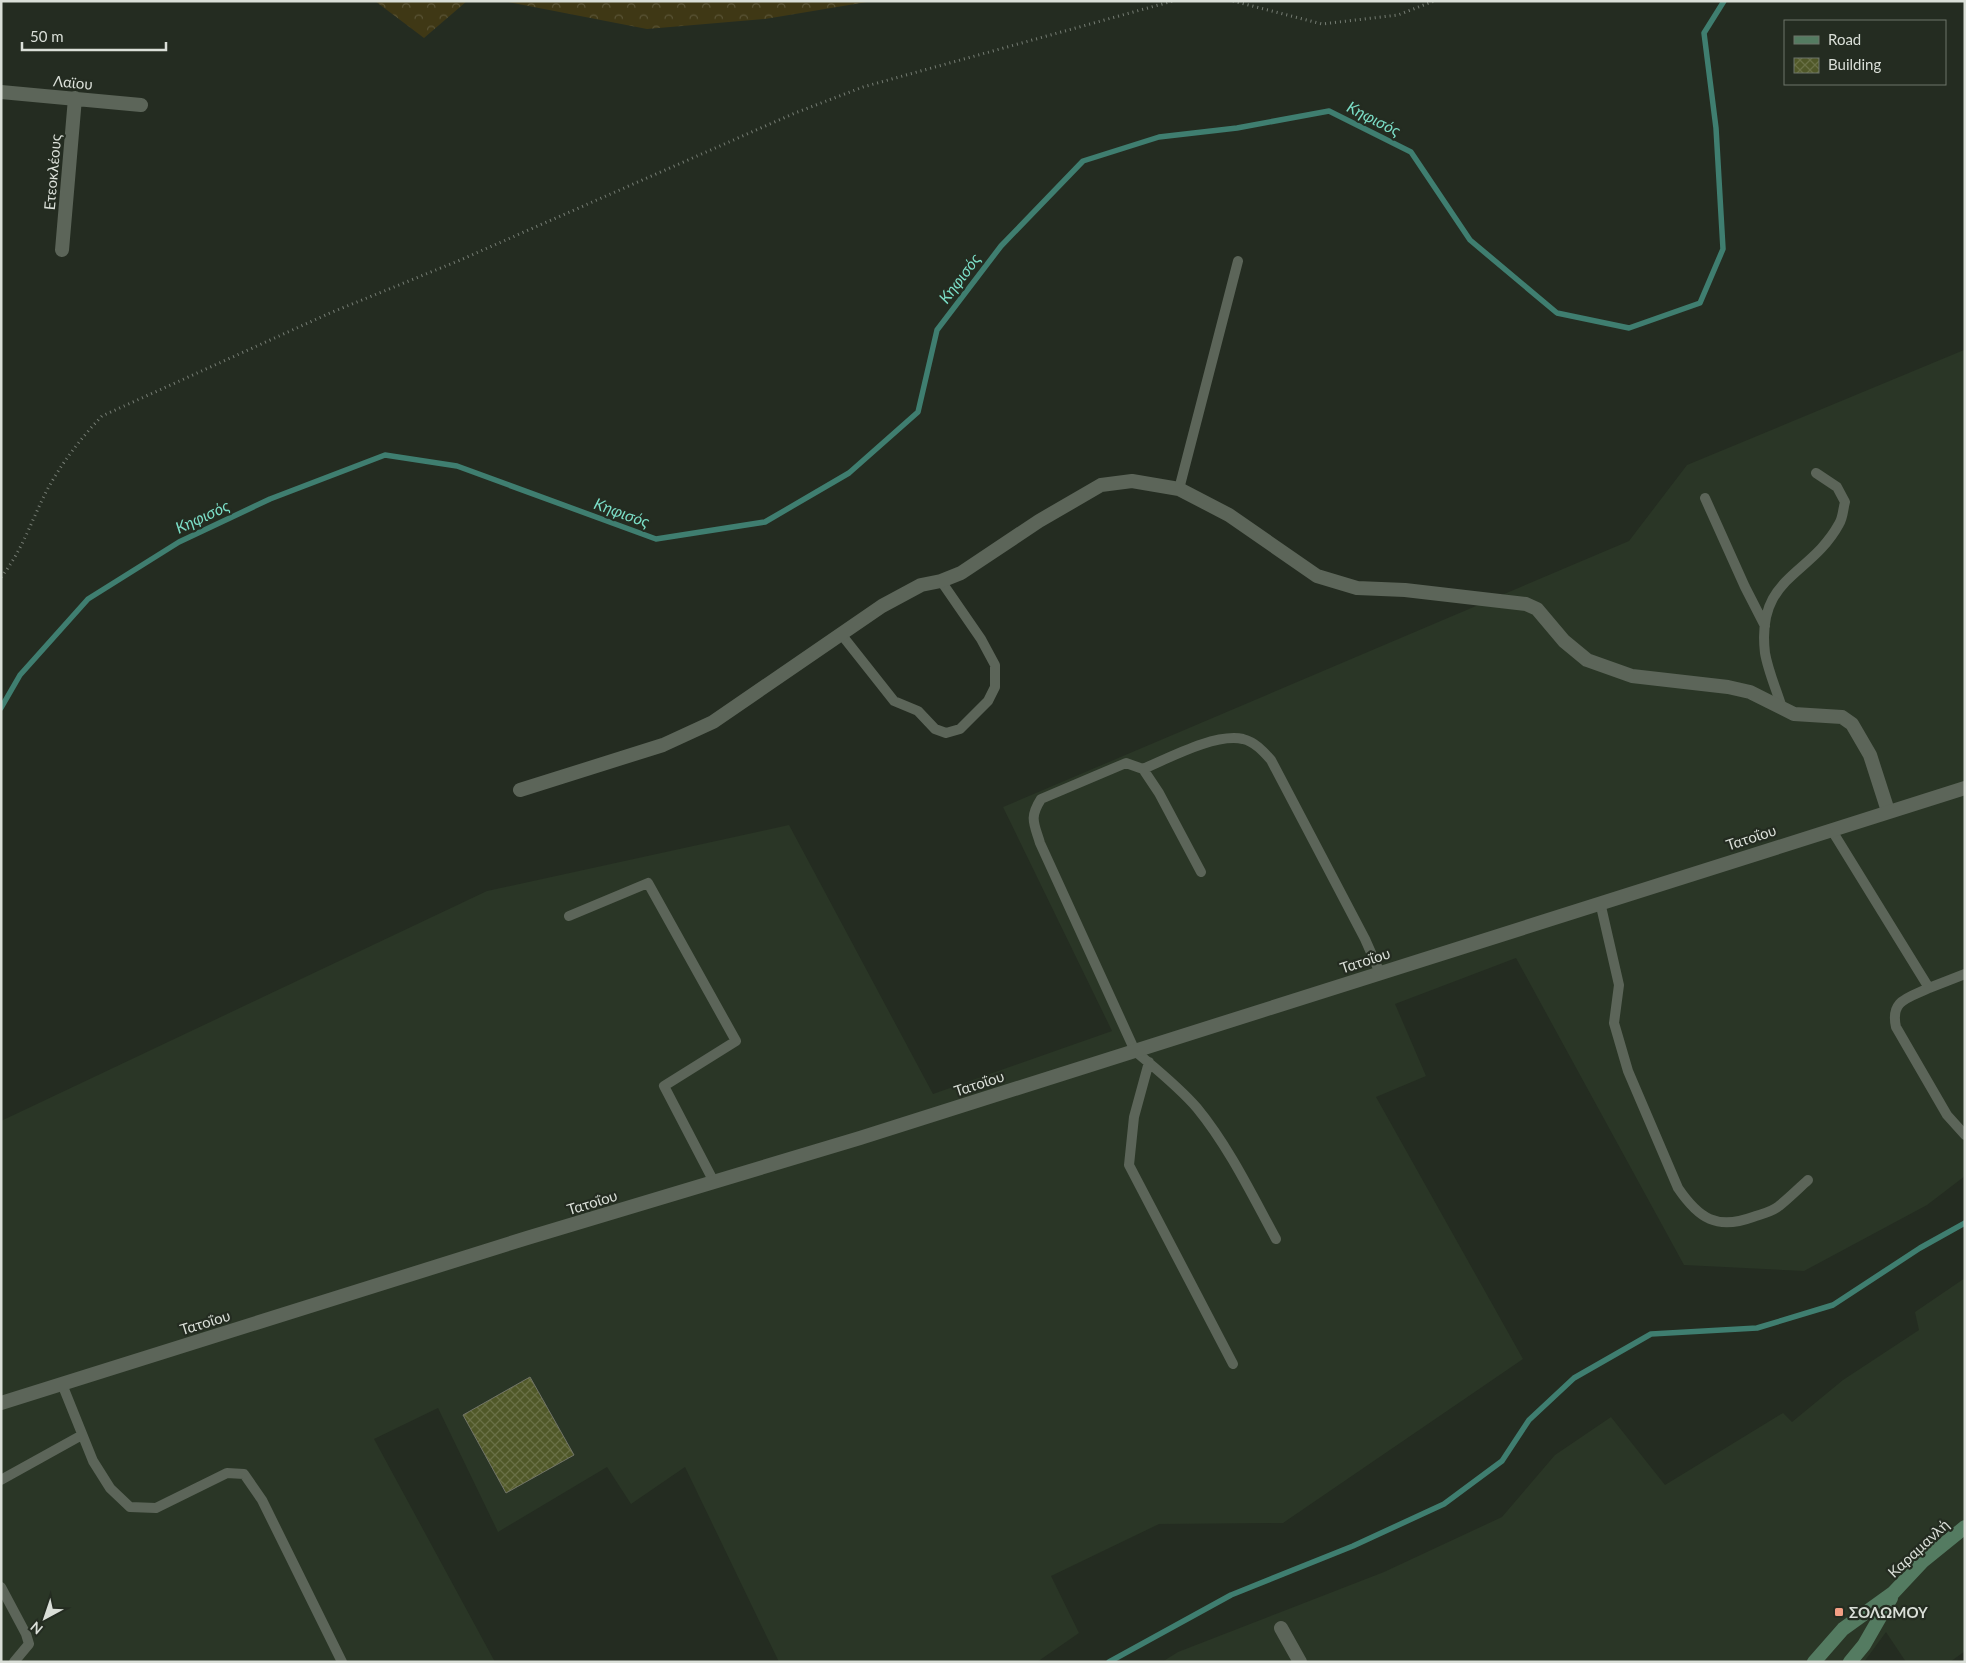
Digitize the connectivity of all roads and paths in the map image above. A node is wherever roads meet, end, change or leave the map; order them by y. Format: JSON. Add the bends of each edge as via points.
{"nodes":[{"id":1,"x":1173,"y":1,"type":"edge"},
{"id":2,"x":1233,"y":1,"type":"edge"},
{"id":3,"x":1434,"y":1,"type":"edge"},
{"id":4,"x":1,"y":92,"type":"edge"},
{"id":5,"x":75,"y":98,"type":"junction"},
{"id":6,"x":141,"y":105,"type":"dead end"},
{"id":7,"x":62,"y":250,"type":"dead end"},
{"id":8,"x":1238,"y":261,"type":"dead end"},
{"id":9,"x":1816,"y":474,"type":"dead end"},
{"id":10,"x":1179,"y":489,"type":"junction"},
{"id":11,"x":1705,"y":498,"type":"dead end"},
{"id":12,"x":1,"y":577,"type":"edge"},
{"id":13,"x":941,"y":581,"type":"junction"},
{"id":14,"x":1766,"y":626,"type":"junction"},
{"id":15,"x":841,"y":634,"type":"junction"},
{"id":16,"x":1782,"y":708,"type":"junction"},
{"id":17,"x":1143,"y":769,"type":"junction"},
{"id":18,"x":1965,"y":788,"type":"edge"},
{"id":19,"x":520,"y":790,"type":"dead end"},
{"id":20,"x":1888,"y":811,"type":"junction"},
{"id":21,"x":1831,"y":829,"type":"junction"},
{"id":22,"x":1201,"y":872,"type":"dead end"},
{"id":23,"x":1600,"y":902,"type":"junction"},
{"id":24,"x":568,"y":916,"type":"dead end"},
{"id":25,"x":1380,"y":973,"type":"junction"},
{"id":26,"x":1965,"y":974,"type":"edge"},
{"id":27,"x":1929,"y":988,"type":"junction"},
{"id":28,"x":1135,"y":1051,"type":"junction"},
{"id":29,"x":1149,"y":1062,"type":"junction"},
{"id":30,"x":1965,"y":1135,"type":"edge"},
{"id":31,"x":1808,"y":1180,"type":"dead end"},
{"id":32,"x":714,"y":1182,"type":"junction"},
{"id":33,"x":1276,"y":1239,"type":"dead end"},
{"id":34,"x":1233,"y":1364,"type":"dead end"},
{"id":35,"x":62,"y":1384,"type":"junction"},
{"id":36,"x":1,"y":1402,"type":"edge"},
{"id":37,"x":82,"y":1436,"type":"junction"},
{"id":38,"x":1,"y":1480,"type":"edge"},
{"id":39,"x":1965,"y":1527,"type":"edge"},
{"id":40,"x":1,"y":1587,"type":"edge"},
{"id":41,"x":1894,"y":1593,"type":"junction"},
{"id":42,"x":1282,"y":1628,"type":"dead end"},
{"id":43,"x":14,"y":1662,"type":"edge"},
{"id":44,"x":342,"y":1662,"type":"edge"},
{"id":45,"x":1300,"y":1662,"type":"edge"},
{"id":46,"x":1814,"y":1662,"type":"edge"},
{"id":47,"x":1850,"y":1662,"type":"edge"}],
"edges":[{"from":1,"to":12,"type":"path","via":[[863,87],[795,112],[458,261],[330,313],[102,416],[74,448],[46,492],[13,563]]},
{"from":2,"to":3,"type":"path","via":[[1322,24],[1398,15]]},
{"from":4,"to":5,"type":"street","name":"Λαϊου"},
{"from":5,"to":6,"type":"street","name":"Λαϊου"},
{"from":5,"to":7,"type":"street","name":"Ετεοκλέους"},
{"from":8,"to":10,"type":"lane"},
{"from":9,"to":14,"type":"lane","via":[[1837,487],[1845,502],[1840,523],[1771,600]]},
{"from":10,"to":13,"type":"street","via":[[1132,481],[1101,485],[1039,521],[961,573]]},
{"from":10,"to":16,"type":"street","via":[[1229,516],[1317,576],[1357,588],[1405,590],[1526,604],[1537,609],[1564,641],[1587,660],[1632,676],[1750,692]]},
{"from":11,"to":14,"type":"lane"},
{"from":13,"to":15,"type":"street","via":[[921,585]]},
{"from":13,"to":15,"type":"lane","via":[[981,639],[994,665],[995,687],[988,701],[960,729],[946,733],[935,729],[918,711],[894,701]]},
{"from":14,"to":16,"type":"lane","via":[[1766,654]]},
{"from":15,"to":19,"type":"street","via":[[713,722],[663,745]]},
{"from":16,"to":20,"type":"street","via":[[1794,714],[1842,717],[1852,724],[1870,755]]},
{"from":17,"to":22,"type":"lane"},
{"from":17,"to":25,"type":"lane","via":[[1207,743],[1230,738],[1258,746],[1271,760]]},
{"from":17,"to":28,"type":"lane","via":[[1126,763],[1041,799],[1032,817],[1040,843]]},
{"from":18,"to":20,"type":"street","name":"Τατοΐου"},
{"from":20,"to":21,"type":"street","name":"Τατοΐου"},
{"from":21,"to":23,"type":"street","name":"Τατοΐου"},
{"from":21,"to":27,"type":"lane"},
{"from":23,"to":25,"type":"street","name":"Τατοΐου"},
{"from":23,"to":31,"type":"lane","via":[[1619,985],[1614,1023],[1625,1063],[1678,1188],[1688,1204],[1703,1216],[1722,1224],[1738,1222],[1777,1208]]},
{"from":24,"to":32,"type":"lane","via":[[648,882],[736,1041],[664,1086]]},
{"from":25,"to":28,"type":"street","name":"Τατοΐου"},
{"from":26,"to":27,"type":"lane"},
{"from":27,"to":30,"type":"lane","via":[[1895,1008],[1896,1027],[1947,1115]]},
{"from":28,"to":29,"type":"lane"},
{"from":28,"to":32,"type":"street","name":"Τατοΐου"},
{"from":29,"to":33,"type":"lane","via":[[1196,1108],[1229,1154]]},
{"from":29,"to":34,"type":"lane","via":[[1134,1117],[1129,1165]]},
{"from":32,"to":35,"type":"street","name":"Τατοΐου"},
{"from":35,"to":36,"type":"street","name":"Τατοΐου"},
{"from":35,"to":37,"type":"lane"},
{"from":37,"to":38,"type":"lane"},
{"from":37,"to":44,"type":"lane","via":[[110,1488],[130,1507],[156,1508],[227,1473],[244,1474],[262,1500]]},
{"from":39,"to":41,"type":"main road","name":"Καραμανλή","via":[[1923,1561]]},
{"from":40,"to":43,"type":"lane","via":[[29,1644]]},
{"from":41,"to":46,"type":"main road","name":"Καραμανλή","via":[[1843,1629]]},
{"from":41,"to":47,"type":"main road","name":"Καραμανλή","via":[[1864,1645]]},
{"from":42,"to":45,"type":"street"}]}
